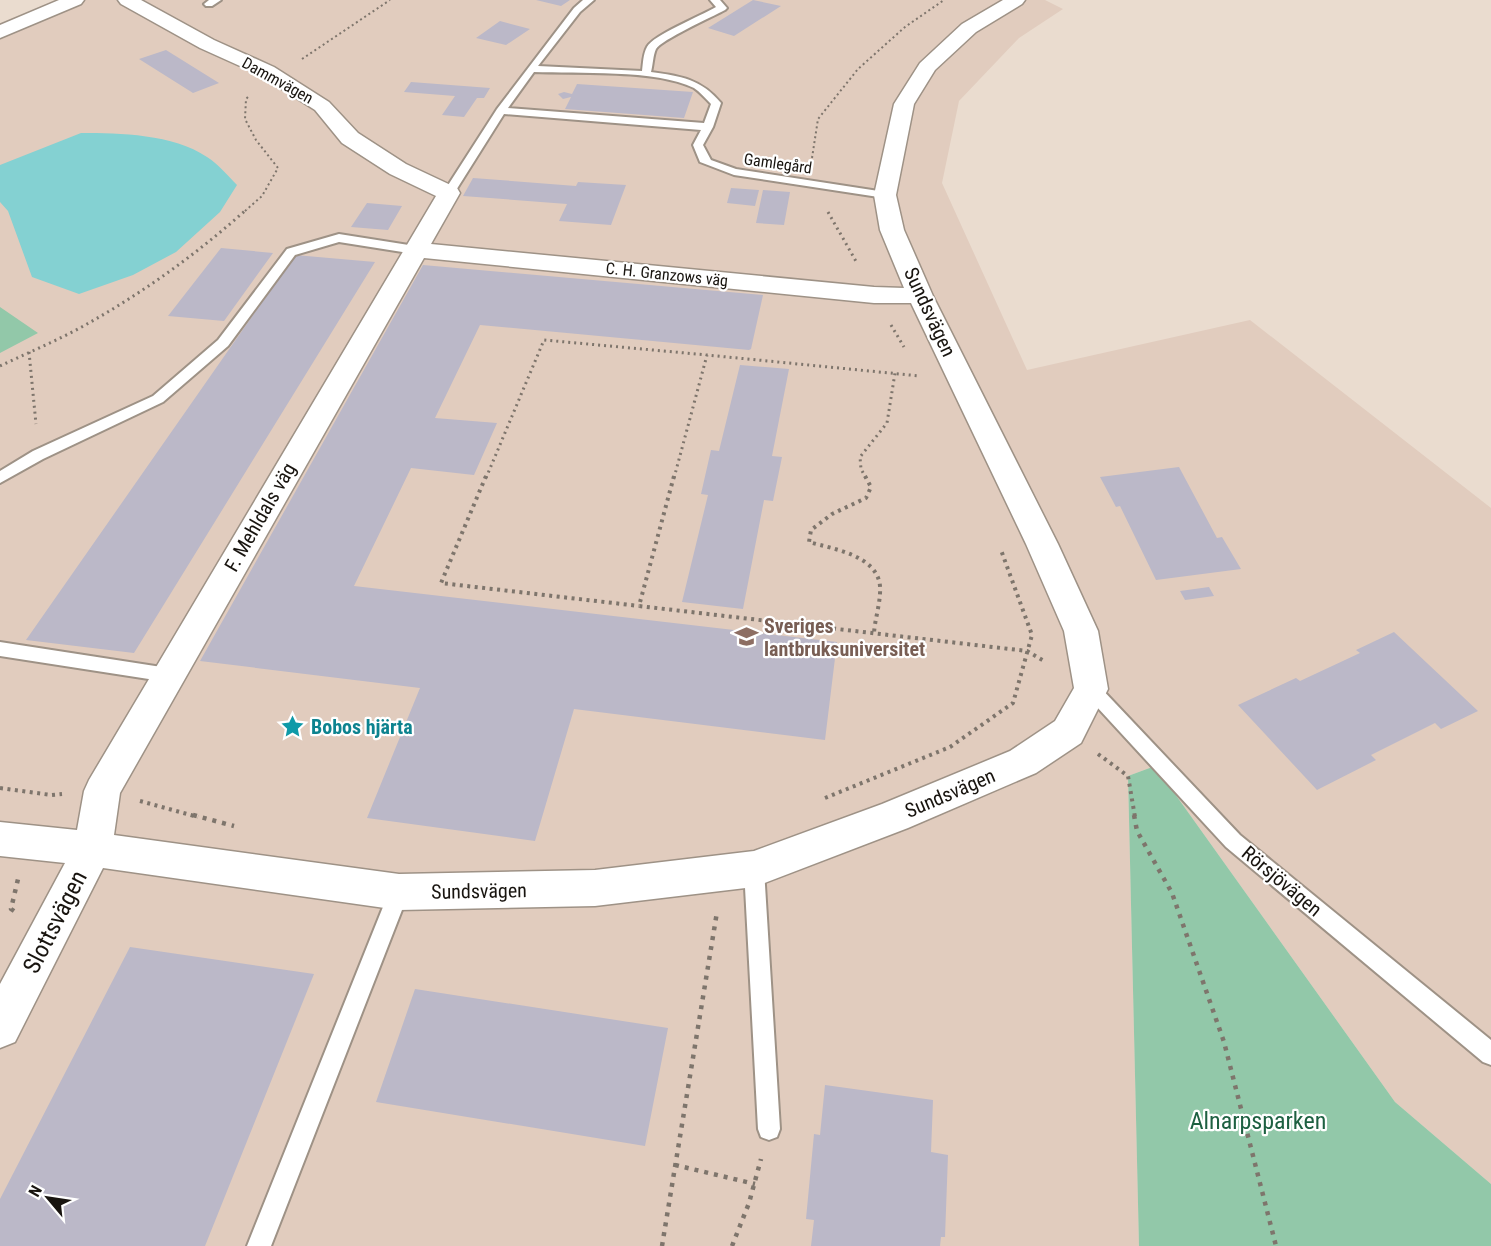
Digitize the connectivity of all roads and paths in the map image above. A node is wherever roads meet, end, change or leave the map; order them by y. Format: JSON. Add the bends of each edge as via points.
{"nodes":[{"id":1,"x":75,"y":0,"type":"edge"},
{"id":2,"x":127,"y":0,"type":"edge"},
{"id":3,"x":390,"y":0,"type":"edge"},
{"id":4,"x":589,"y":0,"type":"edge"},
{"id":5,"x":715,"y":0,"type":"edge"},
{"id":6,"x":944,"y":0,"type":"edge"},
{"id":7,"x":1016,"y":0,"type":"edge"},
{"id":8,"x":0,"y":32,"type":"edge"},
{"id":9,"x":531,"y":69,"type":"junction"},
{"id":10,"x":646,"y":74,"type":"junction"},
{"id":11,"x":276,"y":76,"type":"junction"},
{"id":12,"x":501,"y":111,"type":"junction"},
{"id":13,"x":708,"y":127,"type":"junction"},
{"id":14,"x":812,"y":184,"type":"junction"},
{"id":15,"x":449,"y":193,"type":"junction"},
{"id":16,"x":885,"y":195,"type":"junction"},
{"id":17,"x":415,"y":250,"type":"junction"},
{"id":18,"x":874,"y":295,"type":"junction"},
{"id":19,"x":920,"y":296,"type":"junction"},
{"id":20,"x":29,"y":352,"type":"junction"},
{"id":21,"x":708,"y":355,"type":"junction"},
{"id":22,"x":909,"y":355,"type":"dead end"},
{"id":23,"x":0,"y":366,"type":"edge"},
{"id":24,"x":915,"y":366,"type":"dead end"},
{"id":25,"x":895,"y":373,"type":"junction"},
{"id":26,"x":921,"y":376,"type":"junction"},
{"id":27,"x":927,"y":385,"type":"dead end"},
{"id":28,"x":38,"y":455,"type":"junction"},
{"id":29,"x":0,"y":478,"type":"edge"},
{"id":30,"x":998,"y":542,"type":"dead end"},
{"id":31,"x":639,"y":606,"type":"junction"},
{"id":32,"x":874,"y":633,"type":"junction"},
{"id":33,"x":0,"y":649,"type":"edge"},
{"id":34,"x":1027,"y":651,"type":"junction"},
{"id":35,"x":168,"y":675,"type":"junction"},
{"id":36,"x":1091,"y":689,"type":"junction"},
{"id":37,"x":1068,"y":732,"type":"junction"},
{"id":38,"x":0,"y":788,"type":"edge"},
{"id":39,"x":102,"y":791,"type":"junction"},
{"id":40,"x":823,"y":799,"type":"dead end"},
{"id":41,"x":236,"y":827,"type":"dead end"},
{"id":42,"x":0,"y":839,"type":"edge"},
{"id":43,"x":93,"y":849,"type":"junction"},
{"id":44,"x":738,"y":871,"type":"junction"},
{"id":45,"x":399,"y":892,"type":"junction"},
{"id":46,"x":0,"y":1027,"type":"edge"},
{"id":47,"x":1491,"y":1054,"type":"edge"},
{"id":48,"x":769,"y":1129,"type":"joint"},
{"id":49,"x":675,"y":1165,"type":"junction"},
{"id":50,"x":755,"y":1184,"type":"junction"},
{"id":51,"x":259,"y":1246,"type":"edge"},
{"id":52,"x":662,"y":1246,"type":"edge"},
{"id":53,"x":732,"y":1246,"type":"edge"},
{"id":54,"x":1276,"y":1246,"type":"edge"}],
"edges":[{"from":1,"to":8,"type":"street"},
{"from":2,"to":11,"type":"street","name":"Dammvägen"},
{"from":3,"to":11,"type":"path"},
{"from":4,"to":9,"type":"lane"},
{"from":5,"to":10,"type":"lane","via":[[722,8],[662,37],[651,48]]},
{"from":6,"to":14,"type":"path","via":[[905,27],[858,69],[818,118]]},
{"from":7,"to":16,"type":"street","name":"Sundsvägen","via":[[969,28],[927,67],[904,104]]},
{"from":9,"to":10,"type":"lane","name":"Gamlegård"},
{"from":9,"to":12,"type":"lane"},
{"from":10,"to":13,"type":"lane","name":"Gamlegård","via":[[698,86],[716,103]]},
{"from":11,"to":15,"type":"street","name":"Dammvägen","via":[[322,106],[350,138],[398,169]]},
{"from":11,"to":20,"type":"path","via":[[246,99],[245,119],[279,168],[262,196],[217,236],[162,276],[86,325]]},
{"from":12,"to":13,"type":"lane"},
{"from":12,"to":15,"type":"lane"},
{"from":13,"to":14,"type":"lane","name":"Gamlegård","via":[[698,145],[706,162],[734,172]]},
{"from":14,"to":16,"type":"lane","name":"Gamlegård"},
{"from":14,"to":18,"type":"path"},
{"from":15,"to":17,"type":"street","name":"F. Mehldals väg"},
{"from":16,"to":19,"type":"street","name":"Sundsvägen","via":[[892,230]]},
{"from":17,"to":18,"type":"street","name":"C. H. Granzows väg"},
{"from":17,"to":28,"type":"lane","via":[[339,238],[291,252],[223,343],[158,399]]},
{"from":17,"to":35,"type":"street","name":"F. Mehldals väg"},
{"from":18,"to":19,"type":"street","name":"C. H. Granzows väg"},
{"from":18,"to":22,"type":"path"},
{"from":19,"to":36,"type":"street","name":"Sundsvägen","via":[[1081,631]]},
{"from":20,"to":23,"type":"path"},
{"from":20,"to":28,"type":"path"},
{"from":21,"to":25,"type":"path"},
{"from":21,"to":31,"type":"path"},
{"from":21,"to":31,"type":"path","via":[[544,340],[441,584]]},
{"from":24,"to":26,"type":"path"},
{"from":25,"to":26,"type":"path"},
{"from":25,"to":32,"type":"path","via":[[887,423],[860,457],[861,469],[871,487],[867,498],[832,514],[811,530],[809,542],[847,552],[873,570],[880,584]]},
{"from":26,"to":27,"type":"path"},
{"from":28,"to":29,"type":"lane"},
{"from":30,"to":34,"type":"path","via":[[1032,635]]},
{"from":31,"to":32,"type":"path"},
{"from":32,"to":34,"type":"path"},
{"from":33,"to":35,"type":"lane"},
{"from":34,"to":40,"type":"path","via":[[1013,703],[950,747]]},
{"from":35,"to":39,"type":"street","name":"F. Mehldals väg"},
{"from":36,"to":37,"type":"street","name":"Sundsvägen"},
{"from":36,"to":47,"type":"lane","name":"Rörsjövägen","via":[[1233,841]]},
{"from":37,"to":44,"type":"street","name":"Sundsvägen","via":[[1023,762],[895,816]]},
{"from":37,"to":54,"type":"path","via":[[1128,776],[1137,831],[1172,893],[1224,1042]]},
{"from":38,"to":39,"type":"path","via":[[51,795]]},
{"from":39,"to":41,"type":"path"},
{"from":39,"to":43,"type":"street","name":"F. Mehldals väg"},
{"from":42,"to":43,"type":"street","name":"Sundsvägen"},
{"from":43,"to":45,"type":"street","name":"Sundsvägen"},
{"from":43,"to":46,"type":"street","name":"Slottsvägen"},
{"from":44,"to":45,"type":"street","name":"Sundsvägen","via":[[595,888]]},
{"from":44,"to":48,"type":"lane"},
{"from":44,"to":49,"type":"path"},
{"from":45,"to":51,"type":"lane"},
{"from":48,"to":50,"type":"path"},
{"from":49,"to":50,"type":"path"},
{"from":49,"to":52,"type":"path"},
{"from":50,"to":53,"type":"path"}]}
